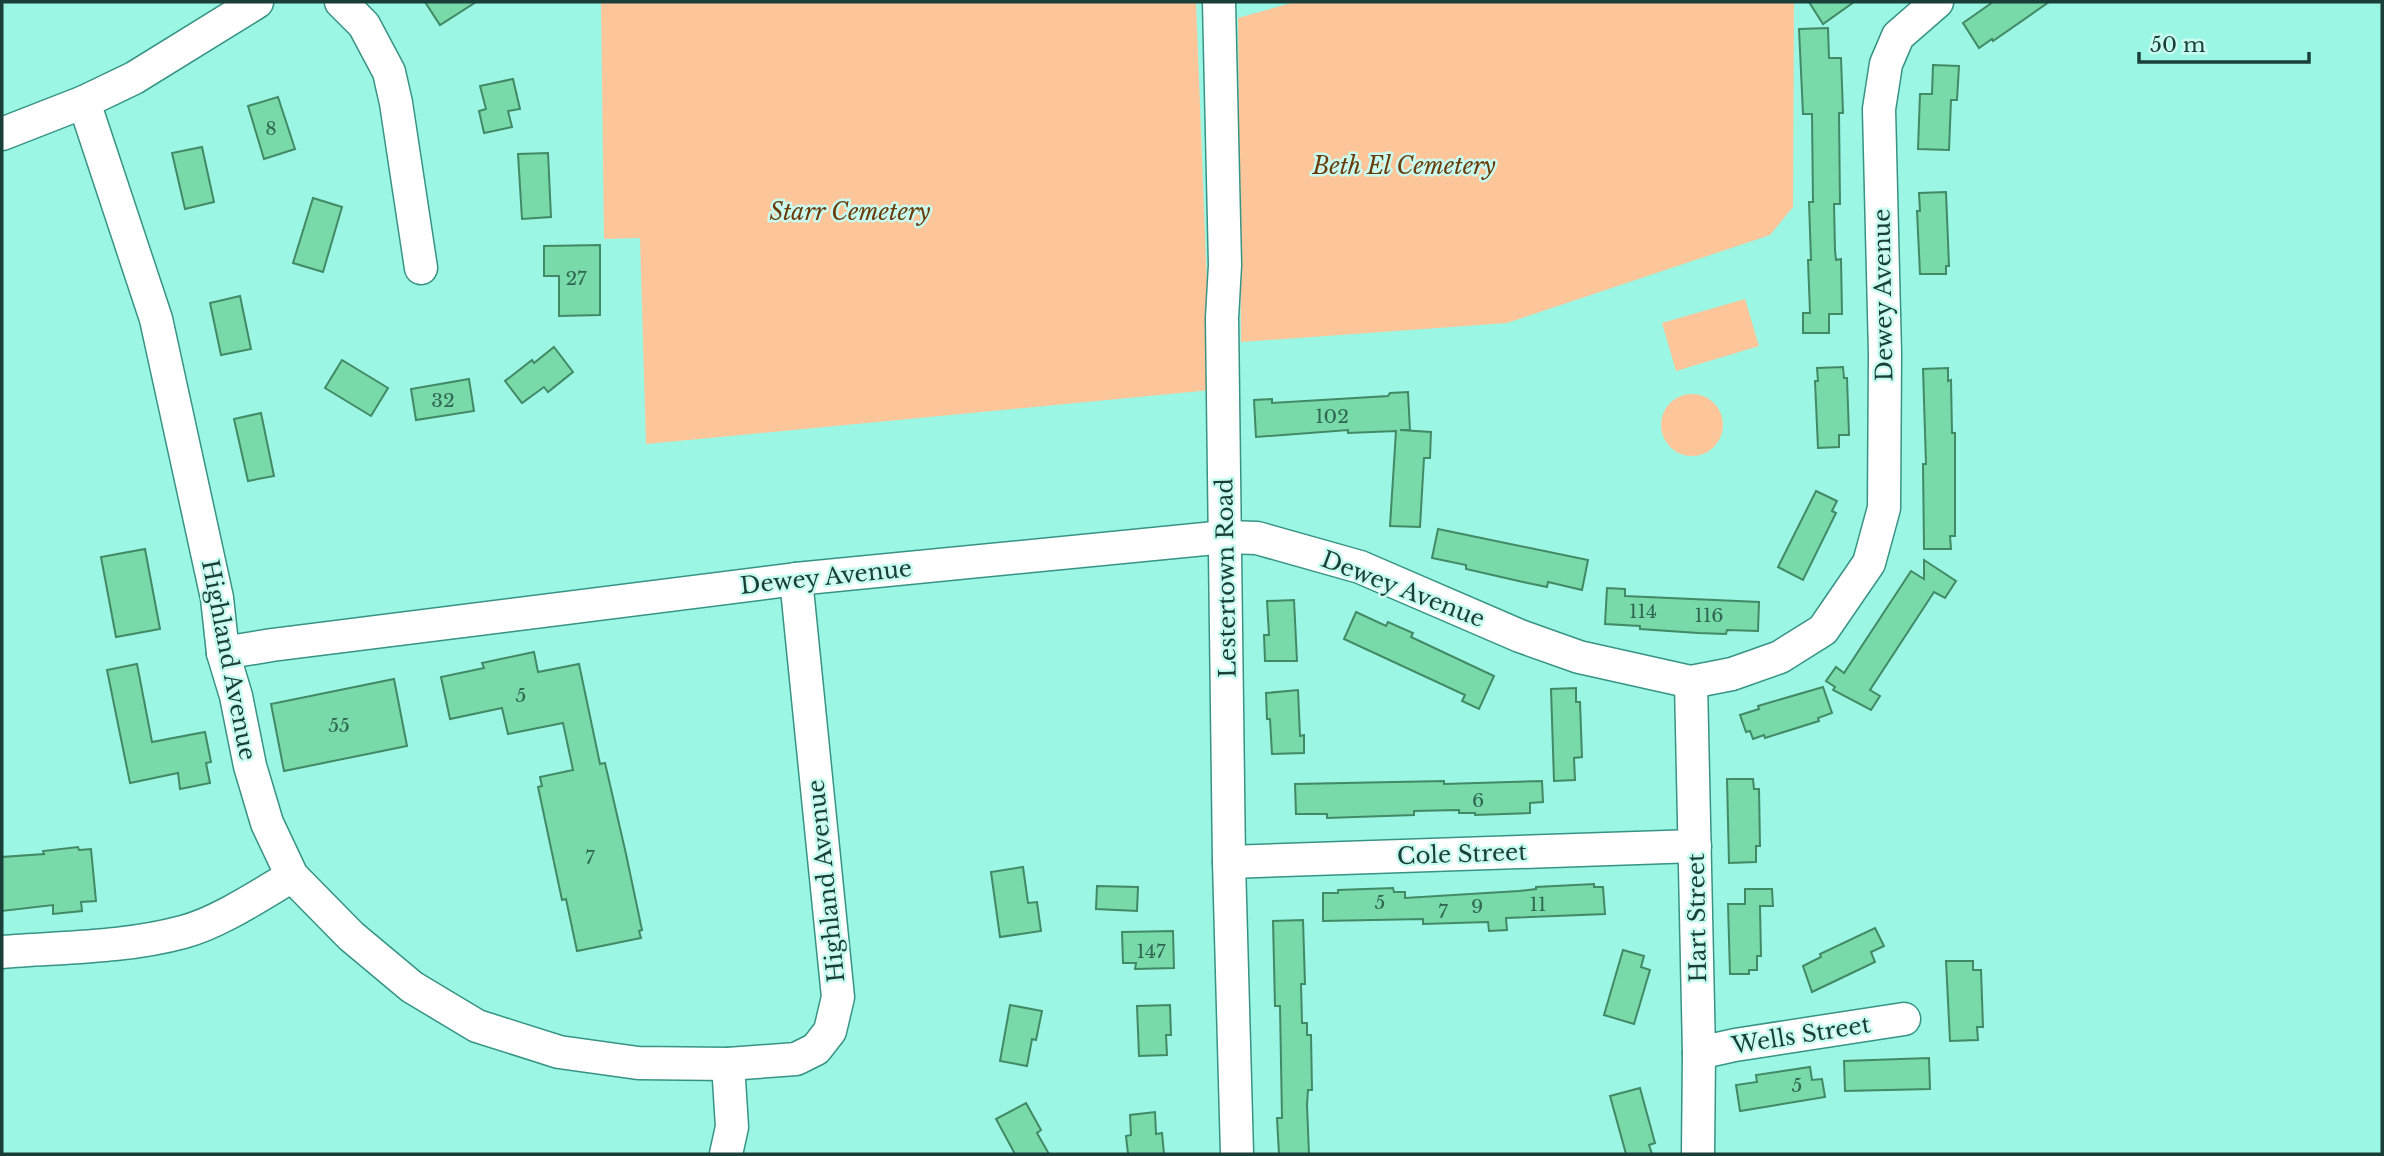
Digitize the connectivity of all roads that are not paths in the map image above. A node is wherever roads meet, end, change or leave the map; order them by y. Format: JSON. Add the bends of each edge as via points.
{"nodes":[{"id":1,"x":257,"y":2,"type":"edge"},
{"id":2,"x":341,"y":2,"type":"edge"},
{"id":3,"x":1219,"y":2,"type":"edge"},
{"id":4,"x":1937,"y":2,"type":"edge"},
{"id":5,"x":84,"y":103,"type":"junction"},
{"id":6,"x":2,"y":134,"type":"edge"},
{"id":7,"x":421,"y":268,"type":"dead end"},
{"id":8,"x":1225,"y":537,"type":"junction"},
{"id":9,"x":796,"y":579,"type":"junction"},
{"id":10,"x":223,"y":653,"type":"junction"},
{"id":11,"x":1691,"y":682,"type":"junction"},
{"id":12,"x":1695,"y":846,"type":"junction"},
{"id":13,"x":1229,"y":862,"type":"junction"},
{"id":14,"x":292,"y":876,"type":"junction"},
{"id":15,"x":2,"y":952,"type":"edge"},
{"id":16,"x":1904,"y":1019,"type":"dead end"},
{"id":17,"x":1699,"y":1053,"type":"junction"},
{"id":18,"x":728,"y":1064,"type":"junction"},
{"id":19,"x":726,"y":1154,"type":"edge"},
{"id":20,"x":1237,"y":1154,"type":"edge"},
{"id":21,"x":1698,"y":1154,"type":"edge"}],
"edges":[{"from":1,"to":5,"type":"street","via":[[134,78]]},
{"from":2,"to":7,"type":"street","via":[[364,24],[389,72]]},
{"from":3,"to":8,"type":"street","name":"Lestertown Road"},
{"from":4,"to":11,"type":"street","name":"Dewey Avenue","via":[[1898,36],[1885,64],[1879,109],[1884,508],[1869,563],[1823,631],[1780,657]]},
{"from":5,"to":6,"type":"street"},
{"from":5,"to":10,"type":"street","name":"Highland Avenue","via":[[156,319],[217,598]]},
{"from":8,"to":9,"type":"street","name":"Dewey Avenue"},
{"from":8,"to":11,"type":"street","name":"Dewey Avenue","via":[[1257,538],[1360,567],[1579,657]]},
{"from":8,"to":13,"type":"street","name":"Lestertown Road"},
{"from":9,"to":10,"type":"street","name":"Dewey Avenue"},
{"from":9,"to":18,"type":"street","name":"Highland Avenue","via":[[838,997],[830,1031],[816,1049],[796,1059]]},
{"from":10,"to":14,"type":"street","name":"Highland Avenue","via":[[267,823]]},
{"from":11,"to":12,"type":"street","name":"Hart Street"},
{"from":12,"to":13,"type":"street","name":"Cole Street"},
{"from":12,"to":17,"type":"street","name":"Hart Street"},
{"from":13,"to":20,"type":"street","name":"Lestertown Road"},
{"from":14,"to":15,"type":"street","via":[[242,906],[184,932],[124,943]]},
{"from":14,"to":18,"type":"street","name":"Highland Avenue","via":[[351,936],[412,987],[477,1026],[559,1052],[638,1063]]},
{"from":16,"to":17,"type":"street","name":"Wells Street"},
{"from":17,"to":21,"type":"street","name":"Hart Street"},
{"from":18,"to":19,"type":"street","via":[[732,1128]]}]}
